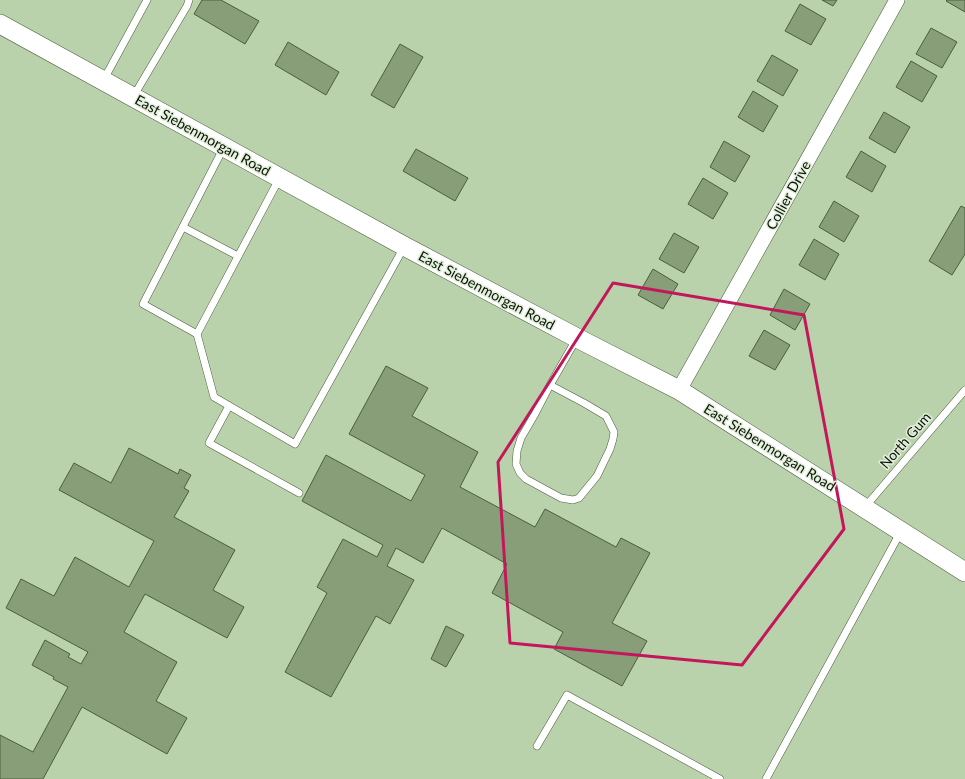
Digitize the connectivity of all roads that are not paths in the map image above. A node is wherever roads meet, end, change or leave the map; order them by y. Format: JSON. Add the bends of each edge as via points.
{"nodes":[{"id":1,"x":147,"y":0,"type":"edge"},
{"id":2,"x":189,"y":0,"type":"edge"},
{"id":3,"x":897,"y":0,"type":"edge"},
{"id":4,"x":0,"y":24,"type":"edge"},
{"id":5,"x":103,"y":81,"type":"junction"},
{"id":6,"x":133,"y":97,"type":"junction"},
{"id":7,"x":224,"y":147,"type":"junction"},
{"id":8,"x":280,"y":178,"type":"junction"},
{"id":9,"x":183,"y":226,"type":"junction"},
{"id":10,"x":404,"y":246,"type":"junction"},
{"id":11,"x":238,"y":256,"type":"junction"},
{"id":12,"x":197,"y":334,"type":"junction"},
{"id":13,"x":577,"y":338,"type":"junction"},
{"id":14,"x":550,"y":385,"type":"junction"},
{"id":15,"x":679,"y":390,"type":"junction"},
{"id":16,"x":965,"y":390,"type":"edge"},
{"id":17,"x":229,"y":406,"type":"junction"},
{"id":18,"x":299,"y":493,"type":"dead end"},
{"id":19,"x":865,"y":507,"type":"junction"},
{"id":20,"x":901,"y":531,"type":"junction"},
{"id":21,"x":965,"y":572,"type":"edge"},
{"id":22,"x":537,"y":746,"type":"dead end"},
{"id":23,"x":720,"y":779,"type":"edge"},
{"id":24,"x":766,"y":779,"type":"edge"}],
"edges":[{"from":1,"to":5,"type":"lane"},
{"from":2,"to":6,"type":"lane"},
{"from":3,"to":15,"type":"street","name":"Collier Drive"},
{"from":4,"to":5,"type":"street","name":"East Siebenmorgan Road"},
{"from":5,"to":6,"type":"street","name":"East Siebenmorgan Road"},
{"from":6,"to":7,"type":"street","name":"East Siebenmorgan Road"},
{"from":7,"to":8,"type":"street","name":"East Siebenmorgan Road"},
{"from":7,"to":9,"type":"lane"},
{"from":8,"to":10,"type":"street","name":"East Siebenmorgan Road"},
{"from":8,"to":11,"type":"lane"},
{"from":9,"to":11,"type":"lane"},
{"from":9,"to":12,"type":"lane","via":[[143,304]]},
{"from":10,"to":13,"type":"street","name":"East Siebenmorgan Road"},
{"from":10,"to":17,"type":"lane","via":[[296,444]]},
{"from":11,"to":12,"type":"lane"},
{"from":12,"to":17,"type":"lane","via":[[214,397]]},
{"from":13,"to":14,"type":"lane"},
{"from":13,"to":15,"type":"street","name":"East Siebenmorgan Road"},
{"from":14,"to":14,"type":"lane","via":[[520,438],[516,464],[526,479],[561,498],[573,500],[579,498],[597,476],[614,439],[614,432],[606,416]]},
{"from":15,"to":19,"type":"street","name":"East Siebenmorgan Road"},
{"from":16,"to":19,"type":"lane","name":"North Gum"},
{"from":17,"to":18,"type":"lane","via":[[209,443]]},
{"from":19,"to":20,"type":"street","name":"East Siebenmorgan Road"},
{"from":20,"to":21,"type":"street","name":"East Siebenmorgan Road"},
{"from":20,"to":24,"type":"lane"},
{"from":22,"to":23,"type":"lane","via":[[567,695]]}]}
